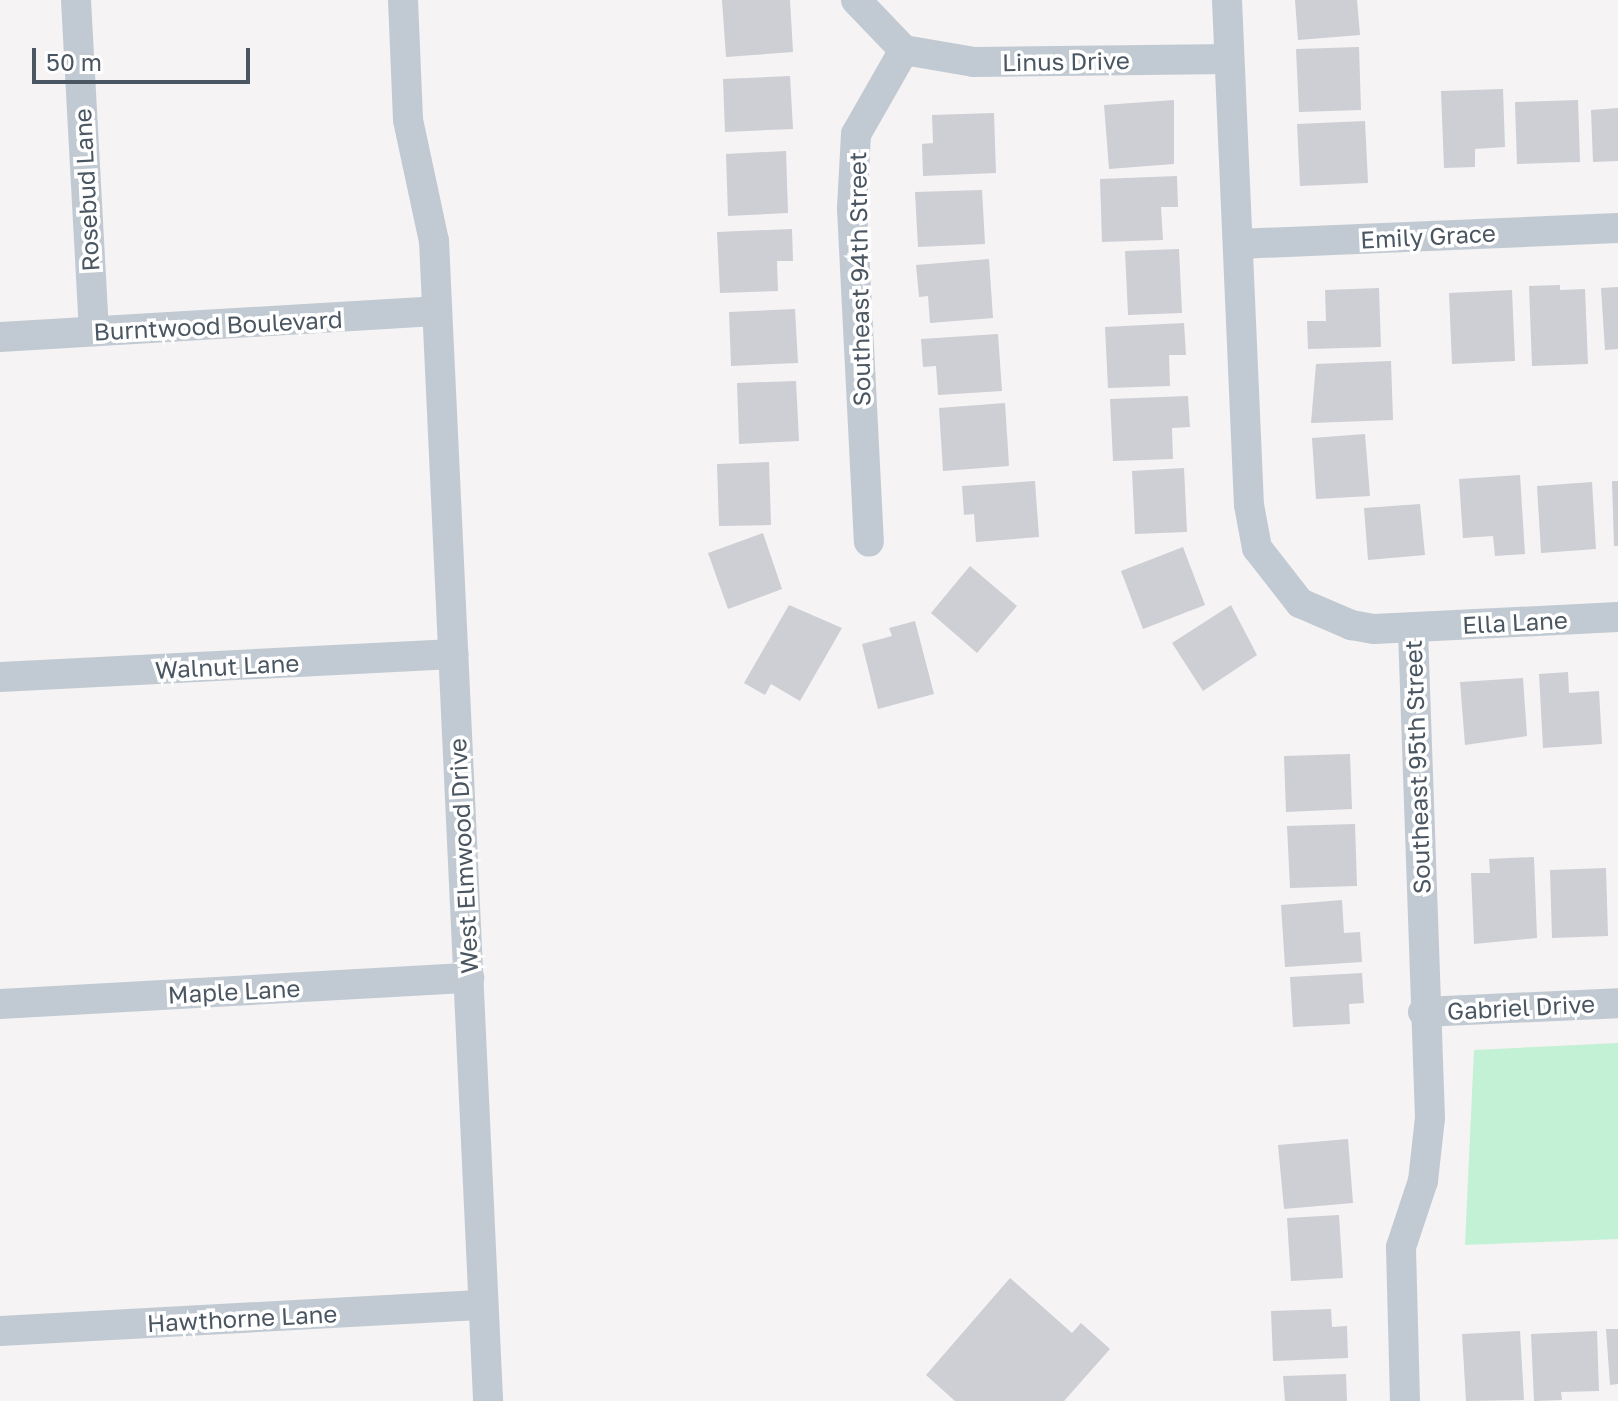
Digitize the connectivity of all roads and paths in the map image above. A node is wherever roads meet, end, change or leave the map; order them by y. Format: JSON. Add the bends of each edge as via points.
{"nodes":[{"id":1,"x":76,"y":0,"type":"edge"},
{"id":2,"x":403,"y":0,"type":"edge"},
{"id":3,"x":856,"y":0,"type":"edge"},
{"id":4,"x":1227,"y":0,"type":"edge"},
{"id":5,"x":904,"y":50,"type":"junction"},
{"id":6,"x":1229,"y":59,"type":"junction"},
{"id":7,"x":1618,"y":228,"type":"edge"},
{"id":8,"x":1238,"y":244,"type":"junction"},
{"id":9,"x":435,"y":311,"type":"junction"},
{"id":10,"x":94,"y":331,"type":"junction"},
{"id":11,"x":0,"y":337,"type":"edge"},
{"id":12,"x":869,"y":542,"type":"dead end"},
{"id":13,"x":1618,"y":617,"type":"edge"},
{"id":14,"x":1413,"y":627,"type":"junction"},
{"id":15,"x":453,"y":654,"type":"junction"},
{"id":16,"x":0,"y":677,"type":"edge"},
{"id":17,"x":469,"y":978,"type":"junction"},
{"id":18,"x":1618,"y":1003,"type":"edge"},
{"id":19,"x":0,"y":1004,"type":"edge"},
{"id":20,"x":1423,"y":1012,"type":"junction"},
{"id":21,"x":483,"y":1305,"type":"junction"},
{"id":22,"x":0,"y":1331,"type":"edge"},
{"id":23,"x":488,"y":1401,"type":"edge"},
{"id":24,"x":1405,"y":1401,"type":"edge"}],
"edges":[{"from":1,"to":10,"type":"street","name":"Rosebud Lane"},
{"from":2,"to":9,"type":"street","name":"West Elmwood Drive","via":[[408,120],[432,221]]},
{"from":3,"to":5,"type":"street"},
{"from":4,"to":6,"type":"street","name":"Southeast 95th Street"},
{"from":5,"to":6,"type":"street","name":"Linus Drive","via":[[974,62]]},
{"from":5,"to":12,"type":"street","name":"Southeast 94th Street","via":[[856,134],[852,209]]},
{"from":6,"to":8,"type":"street","name":"Southeast 95th Street"},
{"from":7,"to":8,"type":"street","name":"Emily Grace"},
{"from":8,"to":14,"type":"street","name":"Southeast 95th Street","via":[[1249,505],[1257,548],[1300,603],[1316,612],[1374,629]]},
{"from":9,"to":10,"type":"street","name":"Burntwood Boulevard"},
{"from":9,"to":15,"type":"street","name":"West Elmwood Drive"},
{"from":10,"to":11,"type":"street","name":"Burntwood Boulevard"},
{"from":13,"to":14,"type":"street","name":"Ella Lane"},
{"from":14,"to":20,"type":"street","name":"Southeast 95th Street"},
{"from":15,"to":16,"type":"street","name":"Walnut Lane"},
{"from":15,"to":17,"type":"street","name":"West Elmwood Drive"},
{"from":17,"to":19,"type":"street","name":"Maple Lane"},
{"from":17,"to":21,"type":"street","name":"West Elmwood Drive"},
{"from":18,"to":20,"type":"street","name":"Gabriel Drive"},
{"from":20,"to":24,"type":"street","name":"Southeast 95th Street","via":[[1428,1151],[1401,1247]]},
{"from":21,"to":22,"type":"street","name":"Hawthorne Lane"},
{"from":21,"to":23,"type":"street","name":"West Elmwood Drive"}]}
